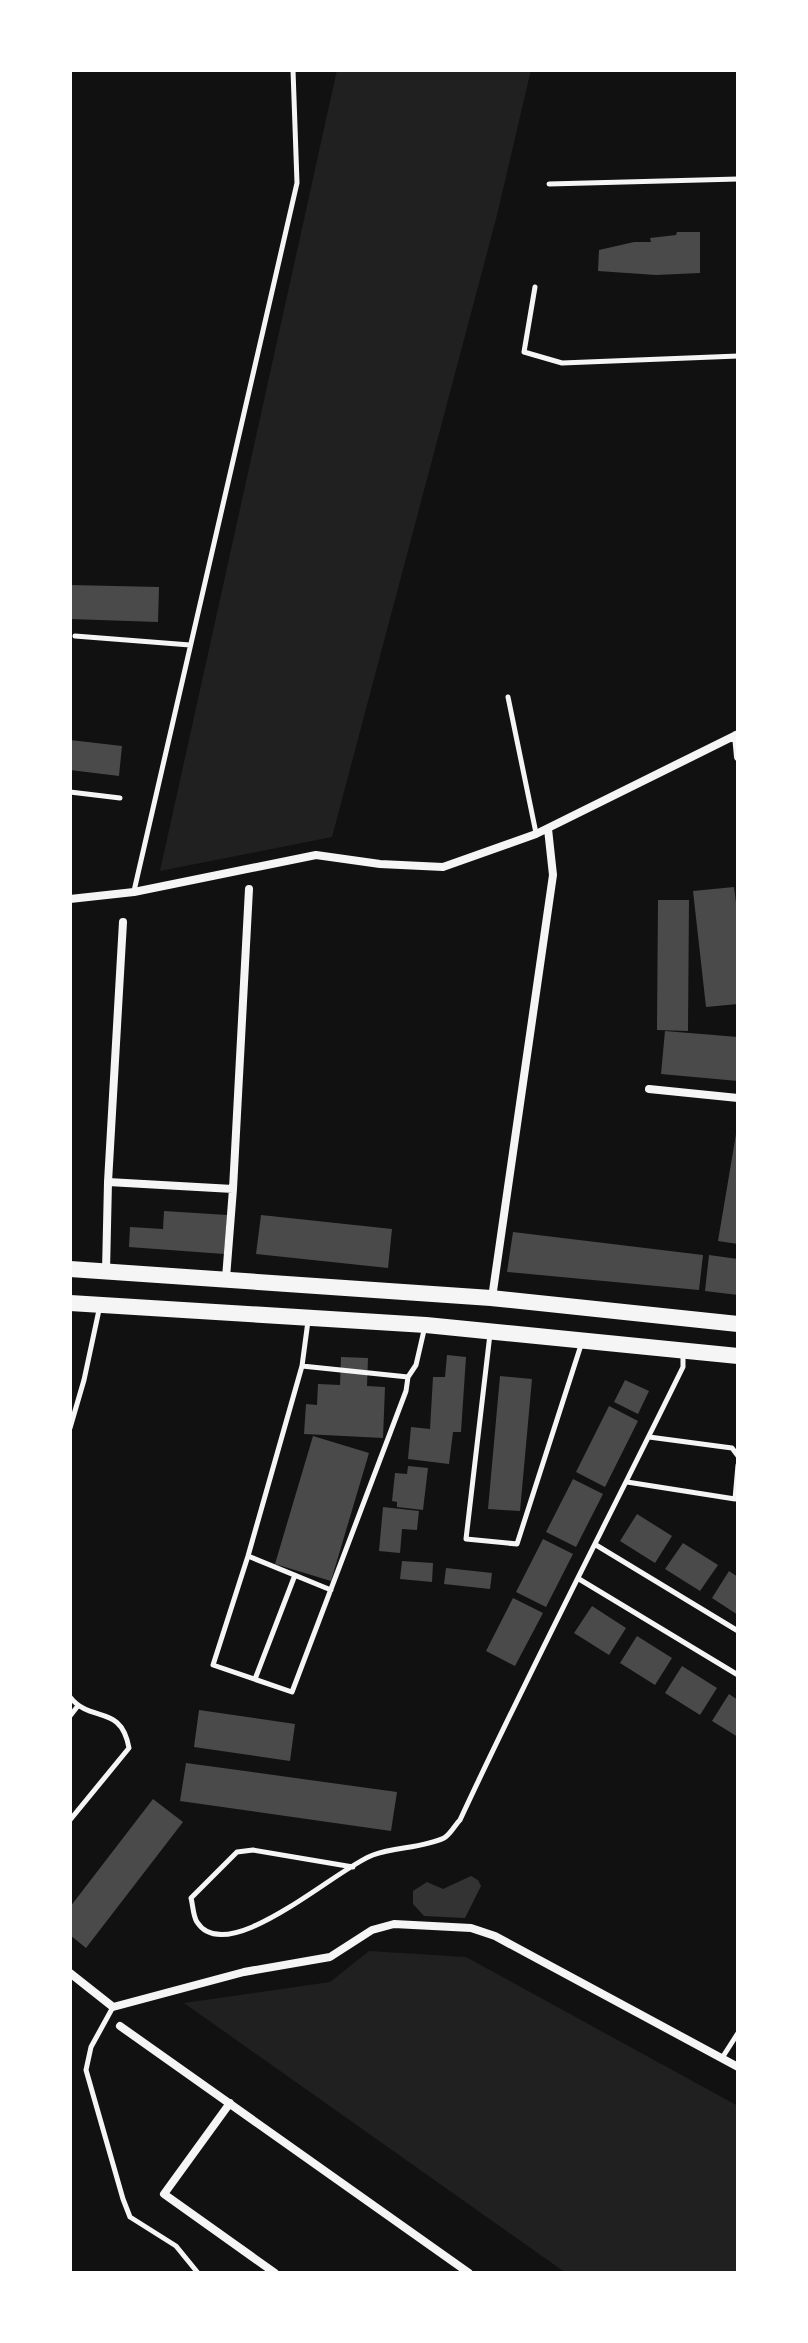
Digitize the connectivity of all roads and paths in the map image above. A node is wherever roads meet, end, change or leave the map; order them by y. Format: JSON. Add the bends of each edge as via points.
{"nodes":[{"id":1,"x":293,"y":70,"type":"edge"},
{"id":2,"x":738,"y":179,"type":"edge"},
{"id":3,"x":549,"y":184,"type":"dead end"},
{"id":4,"x":535,"y":287,"type":"dead end"},
{"id":5,"x":738,"y":356,"type":"edge"},
{"id":6,"x":75,"y":636,"type":"dead end"},
{"id":7,"x":190,"y":645,"type":"junction"},
{"id":8,"x":508,"y":697,"type":"dead end"},
{"id":9,"x":737,"y":735,"type":"edge"},
{"id":10,"x":738,"y":757,"type":"edge"},
{"id":11,"x":70,"y":792,"type":"edge"},
{"id":12,"x":120,"y":798,"type":"dead end"},
{"id":13,"x":548,"y":829,"type":"junction"},
{"id":14,"x":536,"y":834,"type":"junction"},
{"id":15,"x":249,"y":889,"type":"dead end"},
{"id":16,"x":134,"y":892,"type":"junction"},
{"id":17,"x":70,"y":899,"type":"edge"},
{"id":18,"x":123,"y":922,"type":"dead end"},
{"id":19,"x":649,"y":1089,"type":"dead end"},
{"id":20,"x":738,"y":1098,"type":"edge"},
{"id":21,"x":108,"y":1182,"type":"junction"},
{"id":22,"x":233,"y":1189,"type":"junction"},
{"id":23,"x":70,"y":1269,"type":"edge"},
{"id":24,"x":106,"y":1271,"type":"junction"},
{"id":25,"x":226,"y":1278,"type":"junction"},
{"id":26,"x":491,"y":1298,"type":"junction"},
{"id":27,"x":70,"y":1303,"type":"edge"},
{"id":28,"x":100,"y":1305,"type":"junction"},
{"id":29,"x":308,"y":1318,"type":"junction"},
{"id":30,"x":738,"y":1324,"type":"edge"},
{"id":31,"x":426,"y":1325,"type":"junction"},
{"id":32,"x":491,"y":1332,"type":"junction"},
{"id":33,"x":582,"y":1341,"type":"junction"},
{"id":34,"x":683,"y":1351,"type":"junction"},
{"id":35,"x":738,"y":1356,"type":"edge"},
{"id":36,"x":302,"y":1366,"type":"junction"},
{"id":37,"x":408,"y":1377,"type":"junction"},
{"id":38,"x":70,"y":1428,"type":"edge"},
{"id":39,"x":649,"y":1437,"type":"junction"},
{"id":40,"x":738,"y":1456,"type":"edge"},
{"id":41,"x":738,"y":1465,"type":"edge"},
{"id":42,"x":627,"y":1482,"type":"junction"},
{"id":43,"x":736,"y":1500,"type":"edge"},
{"id":44,"x":596,"y":1545,"type":"junction"},
{"id":45,"x":248,"y":1556,"type":"junction"},
{"id":46,"x":295,"y":1575,"type":"junction"},
{"id":47,"x":579,"y":1579,"type":"junction"},
{"id":48,"x":331,"y":1590,"type":"junction"},
{"id":49,"x":738,"y":1631,"type":"edge"},
{"id":50,"x":738,"y":1675,"type":"edge"},
{"id":51,"x":255,"y":1679,"type":"junction"},
{"id":52,"x":70,"y":1697,"type":"edge"},
{"id":53,"x":77,"y":1707,"type":"junction"},
{"id":54,"x":70,"y":1716,"type":"edge"},
{"id":55,"x":70,"y":1820,"type":"edge"},
{"id":56,"x":353,"y":1867,"type":"junction"},
{"id":57,"x":70,"y":1973,"type":"edge"},
{"id":58,"x":113,"y":2007,"type":"junction"},
{"id":59,"x":120,"y":2026,"type":"dead end"},
{"id":60,"x":738,"y":2033,"type":"edge"},
{"id":61,"x":722,"y":2058,"type":"junction"},
{"id":62,"x":738,"y":2067,"type":"edge"},
{"id":63,"x":230,"y":2103,"type":"junction"},
{"id":64,"x":198,"y":2273,"type":"edge"},
{"id":65,"x":275,"y":2273,"type":"edge"},
{"id":66,"x":469,"y":2273,"type":"edge"}],
"edges":[{"from":1,"to":7,"type":"lane","via":[[297,183]]},
{"from":2,"to":3,"type":"lane"},
{"from":4,"to":5,"type":"lane","via":[[524,352],[562,363]]},
{"from":6,"to":7,"type":"lane"},
{"from":7,"to":16,"type":"lane"},
{"from":8,"to":14,"type":"lane"},
{"from":9,"to":10,"type":"street"},
{"from":9,"to":13,"type":"street"},
{"from":11,"to":12,"type":"lane"},
{"from":13,"to":14,"type":"street"},
{"from":13,"to":26,"type":"street","via":[[553,875]]},
{"from":14,"to":16,"type":"street","via":[[443,867],[316,855]]},
{"from":15,"to":22,"type":"street"},
{"from":16,"to":17,"type":"street"},
{"from":18,"to":21,"type":"street"},
{"from":19,"to":20,"type":"street"},
{"from":21,"to":22,"type":"street"},
{"from":21,"to":24,"type":"street"},
{"from":22,"to":25,"type":"street"},
{"from":23,"to":24,"type":"main road"},
{"from":24,"to":25,"type":"main road"},
{"from":25,"to":26,"type":"main road"},
{"from":26,"to":30,"type":"main road"},
{"from":27,"to":28,"type":"main road"},
{"from":28,"to":29,"type":"main road"},
{"from":28,"to":38,"type":"lane"},
{"from":29,"to":31,"type":"main road"},
{"from":29,"to":36,"type":"lane"},
{"from":31,"to":32,"type":"main road"},
{"from":31,"to":37,"type":"lane"},
{"from":32,"to":33,"type":"main road"},
{"from":32,"to":33,"type":"lane","via":[[466,1539],[517,1544]]},
{"from":33,"to":34,"type":"main road"},
{"from":34,"to":35,"type":"main road"},
{"from":34,"to":39,"type":"lane","via":[[683,1367]]},
{"from":36,"to":37,"type":"lane"},
{"from":36,"to":45,"type":"lane"},
{"from":37,"to":48,"type":"lane"},
{"from":39,"to":40,"type":"lane","via":[[732,1448]]},
{"from":39,"to":42,"type":"lane"},
{"from":41,"to":43,"type":"lane"},
{"from":42,"to":43,"type":"lane"},
{"from":42,"to":44,"type":"lane"},
{"from":44,"to":47,"type":"lane"},
{"from":44,"to":49,"type":"lane"},
{"from":45,"to":46,"type":"lane"},
{"from":45,"to":51,"type":"lane","via":[[213,1665]]},
{"from":46,"to":48,"type":"lane"},
{"from":46,"to":51,"type":"lane"},
{"from":47,"to":50,"type":"lane"},
{"from":47,"to":56,"type":"lane","via":[[528,1673],[460,1820],[446,1838],[371,1855]]},
{"from":48,"to":51,"type":"lane","via":[[292,1692]]},
{"from":52,"to":53,"type":"lane"},
{"from":53,"to":54,"type":"lane"},
{"from":53,"to":55,"type":"lane","via":[[116,1720],[127,1732],[129,1748]]},
{"from":56,"to":56,"type":"lane","via":[[274,1916],[226,1937],[196,1921],[191,1898],[237,1852],[253,1850]]},
{"from":57,"to":58,"type":"street"},
{"from":58,"to":61,"type":"street","via":[[244,1972],[330,1957],[372,1930],[394,1924],[471,1928]]},
{"from":58,"to":64,"type":"lane","via":[[91,2047],[86,2070],[123,2199],[130,2217],[176,2246]]},
{"from":59,"to":63,"type":"street"},
{"from":60,"to":61,"type":"lane"},
{"from":61,"to":62,"type":"street"},
{"from":63,"to":65,"type":"street","via":[[164,2194]]},
{"from":63,"to":66,"type":"street"}]}
